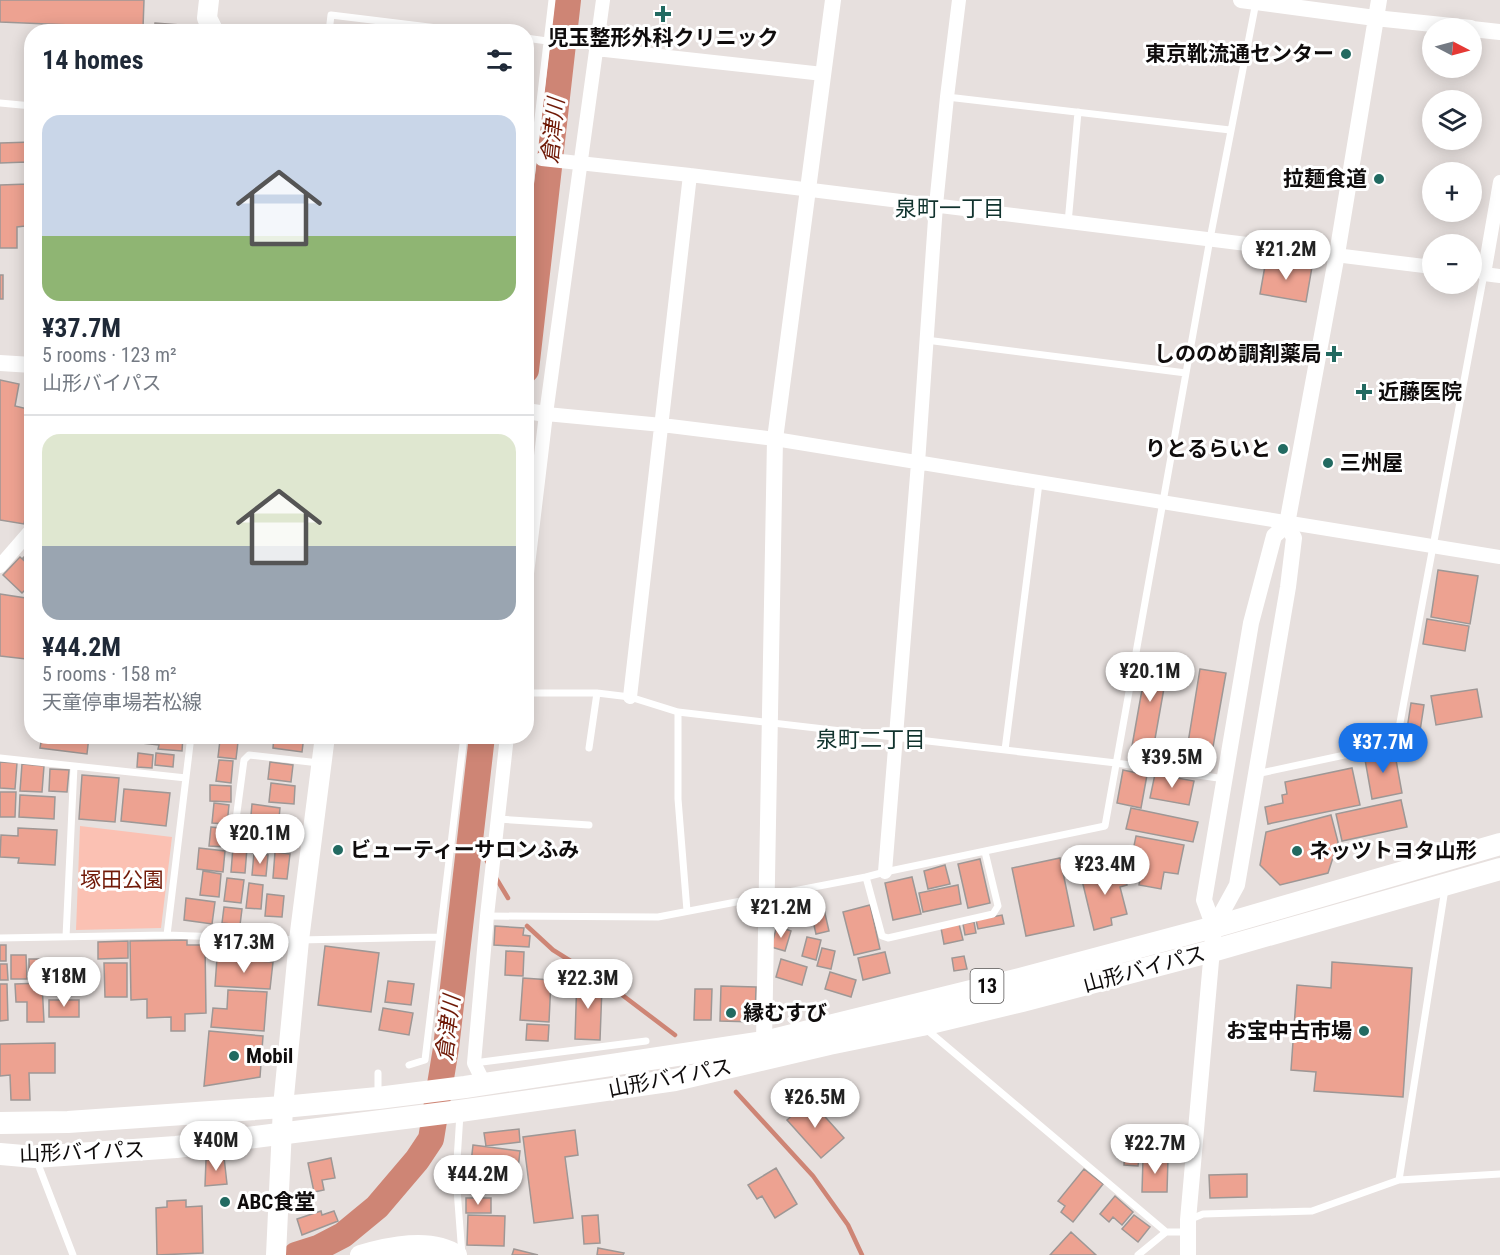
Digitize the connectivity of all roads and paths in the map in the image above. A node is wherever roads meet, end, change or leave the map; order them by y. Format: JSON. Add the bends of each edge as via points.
{"nodes":[{"id":1,"x":552,"y":0,"type":"edge"},
{"id":2,"x":603,"y":0,"type":"edge"},
{"id":3,"x":832,"y":0,"type":"edge"},
{"id":4,"x":959,"y":0,"type":"edge"},
{"id":5,"x":1379,"y":0,"type":"edge"},
{"id":6,"x":1251,"y":1,"type":"edge"},
{"id":7,"x":1375,"y":18,"type":"junction"},
{"id":8,"x":1422,"y":23,"type":"edge"},
{"id":9,"x":330,"y":24,"type":"edge"},
{"id":10,"x":405,"y":24,"type":"edge"},
{"id":11,"x":1482,"y":30,"type":"edge"},
{"id":12,"x":1500,"y":32,"type":"edge"},
{"id":13,"x":534,"y":39,"type":"edge"},
{"id":14,"x":547,"y":41,"type":"junction"},
{"id":15,"x":596,"y":49,"type":"junction"},
{"id":16,"x":823,"y":74,"type":"junction"},
{"id":17,"x":947,"y":97,"type":"junction"},
{"id":18,"x":0,"y":103,"type":"edge"},
{"id":19,"x":24,"y":104,"type":"edge"},
{"id":20,"x":1078,"y":112,"type":"junction"},
{"id":21,"x":1230,"y":130,"type":"junction"},
{"id":22,"x":534,"y":158,"type":"edge"},
{"id":23,"x":577,"y":162,"type":"junction"},
{"id":24,"x":690,"y":175,"type":"junction"},
{"id":25,"x":1500,"y":182,"type":"edge"},
{"id":26,"x":807,"y":190,"type":"junction"},
{"id":27,"x":936,"y":205,"type":"junction"},
{"id":28,"x":1068,"y":223,"type":"junction"},
{"id":29,"x":1210,"y":239,"type":"junction"},
{"id":30,"x":1337,"y":254,"type":"junction"},
{"id":31,"x":1482,"y":256,"type":"edge"},
{"id":32,"x":1422,"y":266,"type":"edge"},
{"id":33,"x":1482,"y":274,"type":"edge"},
{"id":34,"x":1500,"y":276,"type":"edge"},
{"id":35,"x":1475,"y":294,"type":"edge"},
{"id":36,"x":926,"y":340,"type":"junction"},
{"id":37,"x":0,"y":363,"type":"edge"},
{"id":38,"x":24,"y":364,"type":"edge"},
{"id":39,"x":1186,"y":373,"type":"junction"},
{"id":40,"x":534,"y":412,"type":"edge"},
{"id":41,"x":546,"y":414,"type":"junction"},
{"id":42,"x":662,"y":425,"type":"junction"},
{"id":43,"x":775,"y":440,"type":"junction"},
{"id":44,"x":918,"y":463,"type":"junction"},
{"id":45,"x":1039,"y":483,"type":"junction"},
{"id":46,"x":1164,"y":503,"type":"junction"},
{"id":47,"x":534,"y":515,"type":"edge"},
{"id":48,"x":1287,"y":524,"type":"junction"},
{"id":49,"x":24,"y":538,"type":"edge"},
{"id":50,"x":1434,"y":547,"type":"junction"},
{"id":51,"x":1500,"y":557,"type":"edge"},
{"id":52,"x":0,"y":566,"type":"edge"},
{"id":53,"x":534,"y":693,"type":"edge"},
{"id":54,"x":597,"y":693,"type":"junction"},
{"id":55,"x":630,"y":698,"type":"junction"},
{"id":56,"x":678,"y":712,"type":"junction"},
{"id":57,"x":769,"y":722,"type":"junction"},
{"id":58,"x":895,"y":737,"type":"junction"},
{"id":59,"x":189,"y":744,"type":"edge"},
{"id":60,"x":324,"y":744,"type":"edge"},
{"id":61,"x":463,"y":744,"type":"edge"},
{"id":62,"x":506,"y":744,"type":"edge"},
{"id":63,"x":589,"y":748,"type":"dead end"},
{"id":64,"x":1005,"y":750,"type":"junction"},
{"id":65,"x":0,"y":758,"type":"edge"},
{"id":66,"x":322,"y":763,"type":"junction"},
{"id":67,"x":1116,"y":763,"type":"junction"},
{"id":68,"x":74,"y":766,"type":"junction"},
{"id":69,"x":1256,"y":774,"type":"junction"},
{"id":70,"x":186,"y":778,"type":"junction"},
{"id":71,"x":1225,"y":779,"type":"junction"},
{"id":72,"x":498,"y":819,"type":"junction"},
{"id":73,"x":590,"y":825,"type":"dead end"},
{"id":74,"x":311,"y":844,"type":"junction"},
{"id":75,"x":1500,"y":844,"type":"edge"},
{"id":76,"x":985,"y":852,"type":"junction"},
{"id":77,"x":1500,"y":868,"type":"edge"},
{"id":78,"x":885,"y":872,"type":"junction"},
{"id":79,"x":866,"y":877,"type":"junction"},
{"id":80,"x":1445,"y":885,"type":"junction"},
{"id":81,"x":765,"y":896,"type":"junction"},
{"id":82,"x":687,"y":911,"type":"junction"},
{"id":83,"x":487,"y":916,"type":"junction"},
{"id":84,"x":1214,"y":927,"type":"junction"},
{"id":85,"x":167,"y":935,"type":"junction"},
{"id":86,"x":439,"y":937,"type":"junction"},
{"id":87,"x":0,"y":938,"type":"edge"},
{"id":88,"x":66,"y":938,"type":"junction"},
{"id":89,"x":299,"y":940,"type":"junction"},
{"id":90,"x":1212,"y":951,"type":"junction"},
{"id":91,"x":922,"y":1026,"type":"junction"},
{"id":92,"x":646,"y":1041,"type":"dead end"},
{"id":93,"x":764,"y":1042,"type":"junction"},
{"id":94,"x":410,"y":1065,"type":"dead end"},
{"id":95,"x":378,"y":1073,"type":"dead end"},
{"id":96,"x":474,"y":1078,"type":"junction"},
{"id":97,"x":378,"y":1098,"type":"junction"},
{"id":98,"x":283,"y":1107,"type":"junction"},
{"id":99,"x":467,"y":1110,"type":"junction"},
{"id":100,"x":0,"y":1123,"type":"edge"},
{"id":101,"x":282,"y":1132,"type":"junction"},
{"id":102,"x":0,"y":1154,"type":"edge"},
{"id":103,"x":35,"y":1157,"type":"junction"},
{"id":104,"x":1500,"y":1174,"type":"edge"},
{"id":105,"x":1399,"y":1180,"type":"junction"},
{"id":106,"x":1188,"y":1226,"type":"junction"},
{"id":107,"x":1166,"y":1232,"type":"junction"},
{"id":108,"x":275,"y":1248,"type":"edge"},
{"id":109,"x":73,"y":1255,"type":"edge"},
{"id":110,"x":360,"y":1255,"type":"edge"},
{"id":111,"x":457,"y":1255,"type":"edge"},
{"id":112,"x":462,"y":1255,"type":"edge"},
{"id":113,"x":1138,"y":1255,"type":"edge"},
{"id":114,"x":1188,"y":1255,"type":"edge"}],
"edges":[{"from":1,"to":14,"type":"lane"},
{"from":2,"to":15,"type":"street"},
{"from":3,"to":16,"type":"street"},
{"from":4,"to":17,"type":"street"},
{"from":5,"to":7,"type":"street"},
{"from":6,"to":7,"type":"street"},
{"from":6,"to":21,"type":"lane"},
{"from":7,"to":8,"type":"street"},
{"from":7,"to":30,"type":"street"},
{"from":9,"to":10,"type":"lane","via":[[331,15]]},
{"from":11,"to":12,"type":"street"},
{"from":13,"to":14,"type":"lane"},
{"from":14,"to":22,"type":"lane"},
{"from":15,"to":16,"type":"street"},
{"from":15,"to":23,"type":"street"},
{"from":16,"to":26,"type":"street"},
{"from":17,"to":20,"type":"lane"},
{"from":17,"to":27,"type":"street"},
{"from":18,"to":19,"type":"lane"},
{"from":20,"to":21,"type":"lane"},
{"from":20,"to":28,"type":"lane"},
{"from":21,"to":29,"type":"lane"},
{"from":22,"to":23,"type":"street"},
{"from":23,"to":24,"type":"street"},
{"from":23,"to":41,"type":"street"},
{"from":24,"to":26,"type":"street"},
{"from":24,"to":42,"type":"street"},
{"from":25,"to":31,"type":"street"},
{"from":26,"to":27,"type":"street"},
{"from":26,"to":43,"type":"street"},
{"from":27,"to":28,"type":"street"},
{"from":27,"to":36,"type":"street"},
{"from":28,"to":29,"type":"street"},
{"from":29,"to":30,"type":"street"},
{"from":29,"to":39,"type":"lane"},
{"from":30,"to":32,"type":"street"},
{"from":30,"to":48,"type":"street"},
{"from":33,"to":34,"type":"street"},
{"from":35,"to":50,"type":"lane"},
{"from":36,"to":39,"type":"lane"},
{"from":36,"to":44,"type":"street"},
{"from":37,"to":38,"type":"street"},
{"from":39,"to":46,"type":"lane"},
{"from":40,"to":41,"type":"street"},
{"from":41,"to":42,"type":"street"},
{"from":41,"to":47,"type":"street"},
{"from":42,"to":43,"type":"street"},
{"from":42,"to":55,"type":"street"},
{"from":43,"to":44,"type":"street"},
{"from":43,"to":57,"type":"street"},
{"from":44,"to":45,"type":"street"},
{"from":44,"to":58,"type":"street"},
{"from":45,"to":46,"type":"street"},
{"from":45,"to":64,"type":"lane"},
{"from":46,"to":48,"type":"street"},
{"from":46,"to":67,"type":"lane"},
{"from":48,"to":50,"type":"street"},
{"from":48,"to":69,"type":"street","via":[[1294,538],[1288,587]]},
{"from":48,"to":71,"type":"street","via":[[1274,536],[1251,623]]},
{"from":49,"to":52,"type":"street"},
{"from":50,"to":51,"type":"street"},
{"from":50,"to":69,"type":"lane","via":[[1396,744]]},
{"from":53,"to":54,"type":"lane"},
{"from":54,"to":55,"type":"lane"},
{"from":54,"to":63,"type":"lane"},
{"from":55,"to":56,"type":"lane"},
{"from":56,"to":57,"type":"lane"},
{"from":56,"to":82,"type":"lane","via":[[678,799]]},
{"from":57,"to":58,"type":"lane"},
{"from":57,"to":81,"type":"street"},
{"from":58,"to":64,"type":"lane"},
{"from":58,"to":78,"type":"street"},
{"from":59,"to":70,"type":"lane"},
{"from":60,"to":66,"type":"main road"},
{"from":61,"to":86,"type":"lane"},
{"from":62,"to":72,"type":"street"},
{"from":64,"to":67,"type":"lane"},
{"from":65,"to":68,"type":"lane"},
{"from":66,"to":74,"type":"main road"},
{"from":66,"to":74,"type":"lane","via":[[249,755],[244,760],[235,827],[242,836]]},
{"from":67,"to":71,"type":"lane"},
{"from":67,"to":76,"type":"lane","via":[[1105,826]]},
{"from":68,"to":70,"type":"lane"},
{"from":68,"to":88,"type":"lane"},
{"from":69,"to":84,"type":"street","via":[[1237,885]]},
{"from":70,"to":85,"type":"lane"},
{"from":71,"to":84,"type":"street","via":[[1204,900]]},
{"from":72,"to":73,"type":"lane"},
{"from":72,"to":83,"type":"street"},
{"from":74,"to":89,"type":"main road"},
{"from":75,"to":84,"type":"highway","name":"山形バイパス","number":"13"},
{"from":76,"to":78,"type":"lane"},
{"from":76,"to":79,"type":"lane","via":[[998,906],[993,914],[888,938],[882,936]]},
{"from":77,"to":80,"type":"highway","name":"山形バイパス","number":"13"},
{"from":78,"to":79,"type":"lane"},
{"from":79,"to":81,"type":"lane"},
{"from":80,"to":90,"type":"highway","name":"山形バイパス","number":"13"},
{"from":80,"to":105,"type":"lane"},
{"from":81,"to":82,"type":"lane"},
{"from":81,"to":93,"type":"street"},
{"from":82,"to":83,"type":"lane","via":[[658,917]]},
{"from":83,"to":96,"type":"street"},
{"from":84,"to":90,"type":"street"},
{"from":84,"to":93,"type":"highway","name":"山形バイパス","number":"13"},
{"from":85,"to":88,"type":"lane"},
{"from":85,"to":89,"type":"lane"},
{"from":86,"to":89,"type":"lane"},
{"from":86,"to":94,"type":"lane","via":[[425,1060]]},
{"from":87,"to":88,"type":"lane"},
{"from":89,"to":98,"type":"main road"},
{"from":90,"to":91,"type":"highway","name":"山形バイパス","number":"13"},
{"from":90,"to":106,"type":"street"},
{"from":91,"to":99,"type":"highway","name":"山形バイパス","number":"13","via":[[675,1080]]},
{"from":91,"to":107,"type":"lane"},
{"from":92,"to":96,"type":"lane"},
{"from":93,"to":96,"type":"highway","name":"山形バイパス","number":"13"},
{"from":95,"to":97,"type":"lane"},
{"from":96,"to":97,"type":"highway","name":"山形バイパス","number":"13"},
{"from":97,"to":98,"type":"highway","name":"山形バイパス","number":"13"},
{"from":98,"to":100,"type":"highway","name":"山形バイパス","number":"13"},
{"from":98,"to":101,"type":"main road"},
{"from":99,"to":101,"type":"highway","name":"山形バイパス","number":"13"},
{"from":99,"to":112,"type":"lane","via":[[456,1176]]},
{"from":101,"to":103,"type":"highway","name":"山形バイパス","number":"13","via":[[176,1148]]},
{"from":101,"to":108,"type":"main road"},
{"from":102,"to":103,"type":"highway","name":"山形バイパス","number":"13"},
{"from":103,"to":109,"type":"lane"},
{"from":104,"to":105,"type":"lane"},
{"from":105,"to":106,"type":"lane","via":[[1312,1211],[1203,1214]]},
{"from":106,"to":107,"type":"lane"},
{"from":106,"to":114,"type":"street"},
{"from":107,"to":113,"type":"lane"},
{"from":110,"to":111,"type":"main road","via":[[389,1248],[427,1246]]}]}
